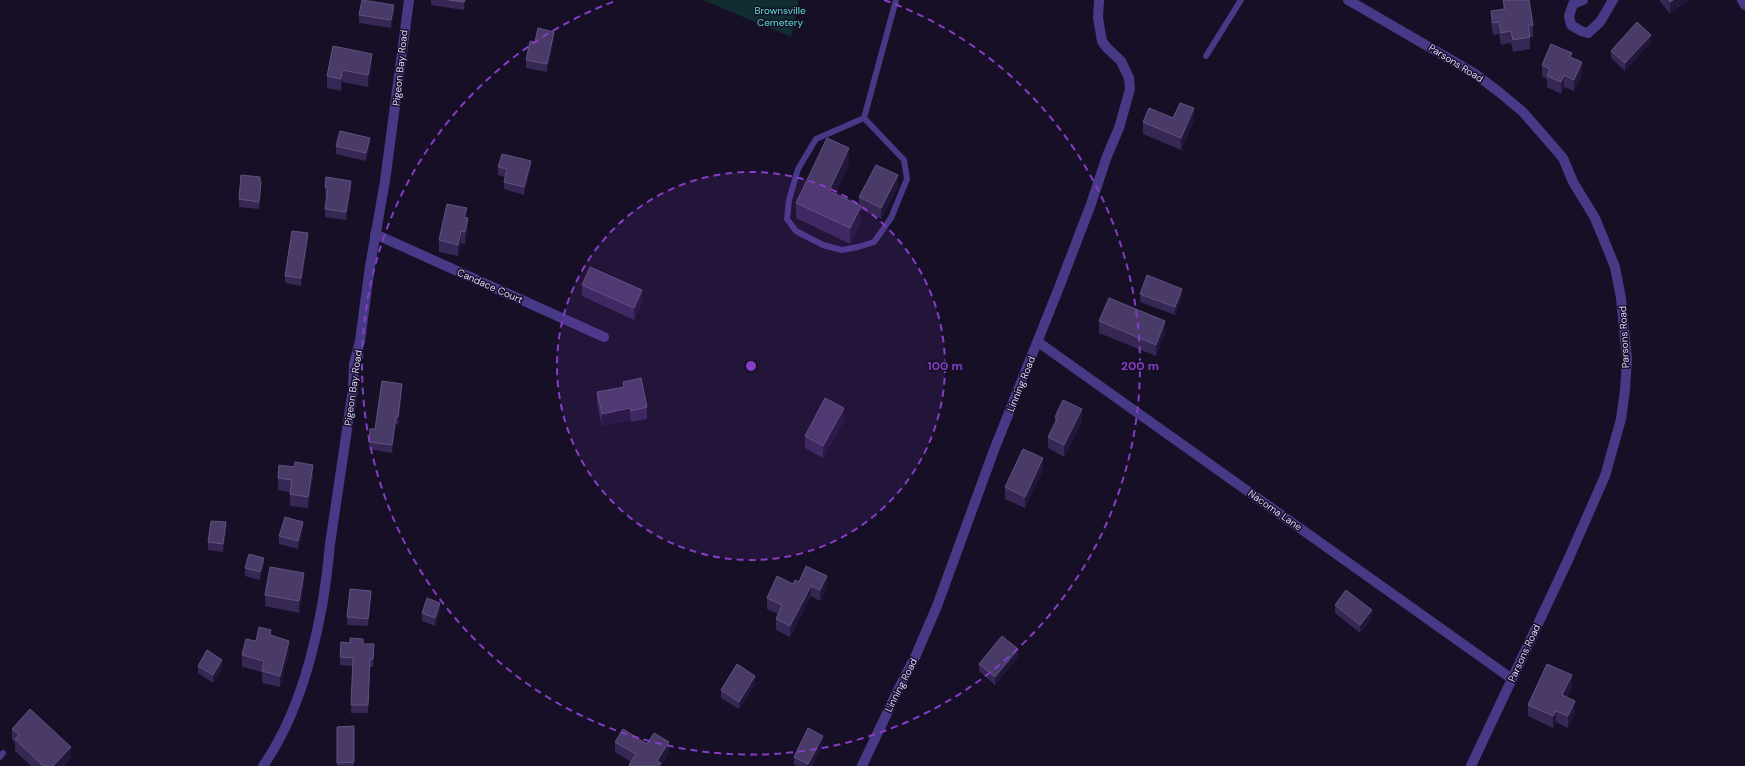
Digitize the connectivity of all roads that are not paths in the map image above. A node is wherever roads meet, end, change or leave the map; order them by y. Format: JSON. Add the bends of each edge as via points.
{"nodes":[{"id":1,"x":409,"y":0,"type":"edge"},
{"id":2,"x":896,"y":0,"type":"edge"},
{"id":3,"x":1099,"y":0,"type":"edge"},
{"id":4,"x":1241,"y":0,"type":"edge"},
{"id":5,"x":1348,"y":0,"type":"edge"},
{"id":6,"x":1583,"y":0,"type":"edge"},
{"id":7,"x":1604,"y":0,"type":"edge"},
{"id":8,"x":1613,"y":0,"type":"edge"},
{"id":9,"x":1742,"y":0,"type":"edge"},
{"id":10,"x":1745,"y":5,"type":"edge"},
{"id":11,"x":1206,"y":56,"type":"dead end"},
{"id":12,"x":864,"y":118,"type":"junction"},
{"id":13,"x":375,"y":234,"type":"junction"},
{"id":14,"x":604,"y":337,"type":"dead end"},
{"id":15,"x":1038,"y":342,"type":"junction"},
{"id":16,"x":1512,"y":679,"type":"junction"},
{"id":17,"x":263,"y":766,"type":"edge"},
{"id":18,"x":862,"y":766,"type":"edge"},
{"id":19,"x":1471,"y":766,"type":"edge"}],
"edges":[{"from":1,"to":13,"type":"street","name":"Pigeon Bay Road","via":[[395,113]]},
{"from":2,"to":12,"type":"lane"},
{"from":3,"to":15,"type":"street","name":"Linning Road","via":[[1098,18],[1102,41],[1121,61],[1129,78],[1130,89],[1119,128]]},
{"from":4,"to":11,"type":"lane"},
{"from":5,"to":16,"type":"street","name":"Parsons Road","via":[[1474,73],[1523,112],[1563,158],[1573,182],[1594,218],[1615,267],[1627,359],[1621,419],[1605,476],[1594,503]]},
{"from":6,"to":8,"type":"street","via":[[1573,4],[1571,25],[1588,33],[1600,22]]},
{"from":7,"to":8,"type":"street"},
{"from":9,"to":10,"type":"street"},
{"from":12,"to":12,"type":"lane","via":[[816,139],[798,169],[789,200],[787,218],[796,231],[823,245],[842,250],[874,242],[891,218],[907,180],[904,160]]},
{"from":13,"to":14,"type":"street","name":"Candace Court"},
{"from":13,"to":17,"type":"street","name":"Pigeon Bay Road","via":[[364,315],[354,364],[353,389],[319,619],[301,692],[282,735]]},
{"from":15,"to":16,"type":"street","name":"Nacoma Lane"},
{"from":15,"to":18,"type":"street","name":"Linning Road","via":[[994,450],[937,606]]},
{"from":16,"to":19,"type":"street","name":"Parsons Road"}]}
